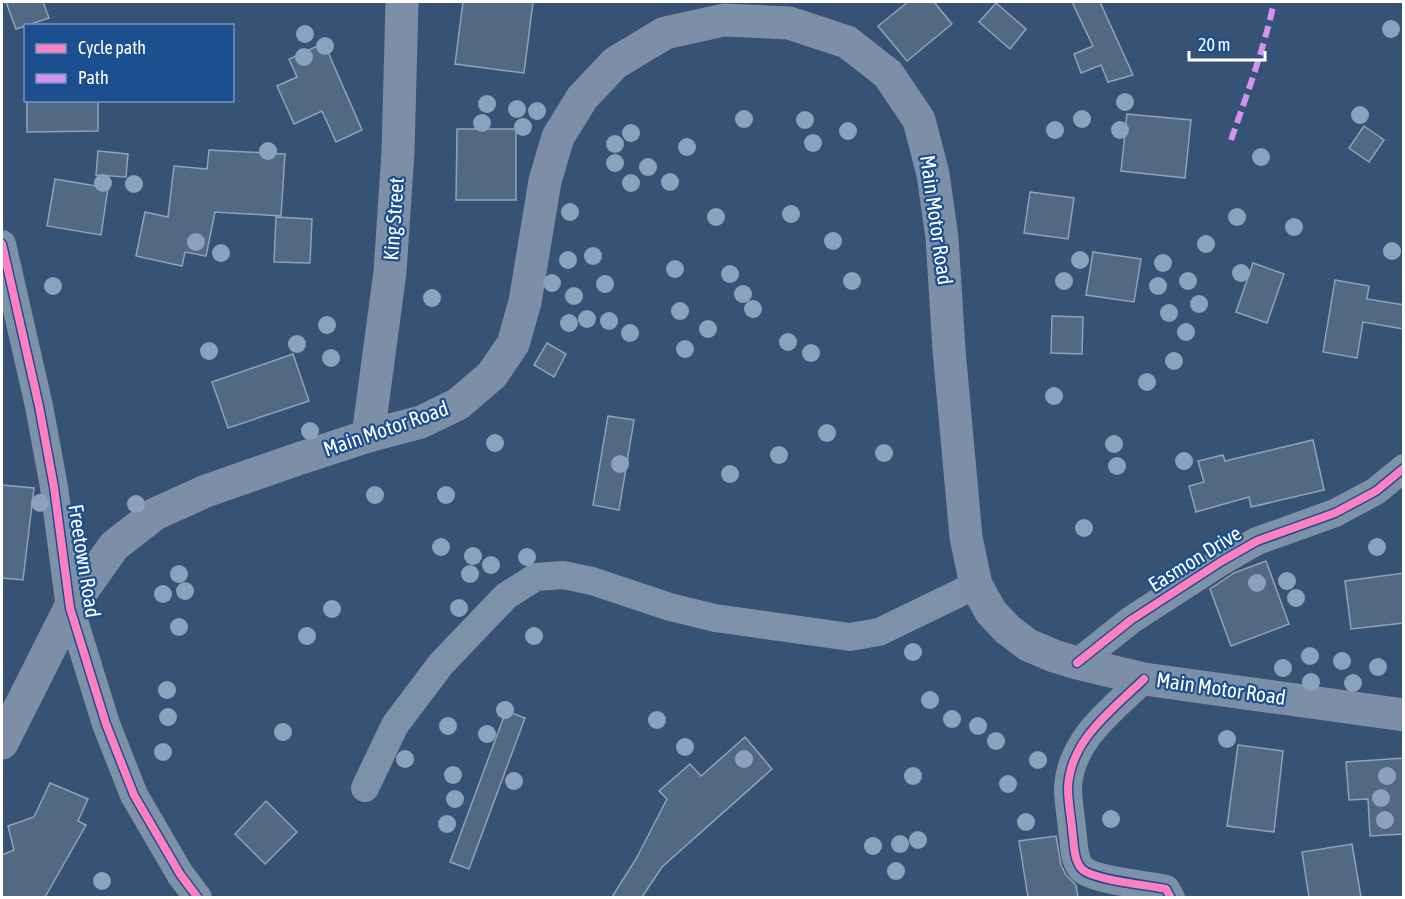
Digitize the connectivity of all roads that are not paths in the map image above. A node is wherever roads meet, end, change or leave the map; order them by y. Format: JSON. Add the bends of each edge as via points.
{"nodes":[{"id":1,"x":402,"y":2,"type":"edge"},
{"id":2,"x":2,"y":244,"type":"edge"},
{"id":3,"x":368,"y":436,"type":"junction"},
{"id":4,"x":1404,"y":468,"type":"edge"},
{"id":5,"x":976,"y":585,"type":"junction"},
{"id":6,"x":70,"y":608,"type":"junction"},
{"id":7,"x":1077,"y":663,"type":"junction"},
{"id":8,"x":1144,"y":679,"type":"junction"},
{"id":9,"x":1404,"y":715,"type":"edge"},
{"id":10,"x":2,"y":742,"type":"edge"},
{"id":11,"x":365,"y":788,"type":"dead end"},
{"id":12,"x":198,"y":897,"type":"edge"},
{"id":13,"x":1171,"y":897,"type":"edge"}],
"edges":[{"from":1,"to":3,"type":"main road","name":"King Street","via":[[390,272]]},
{"from":2,"to":6,"type":"street","name":"Freetown Road","via":[[39,406]]},
{"from":3,"to":5,"type":"main road","name":"Main Motor Road","via":[[420,422],[458,404],[492,375],[513,344],[525,302],[545,181],[558,137],[582,98],[615,63],[665,33],[724,20],[789,23],[847,42],[888,74],[919,120],[933,174],[942,238],[966,537]]},
{"from":3,"to":6,"type":"main road","name":"Main Motor Road","via":[[206,491],[155,514],[114,546]]},
{"from":4,"to":7,"type":"street","name":"Easmon Drive","via":[[1376,491],[1335,513],[1257,541],[1222,561],[1131,620]]},
{"from":5,"to":7,"type":"main road","name":"Main Motor Road","via":[[991,612],[1007,629],[1028,645]]},
{"from":5,"to":11,"type":"street","via":[[879,632],[850,638],[715,618],[563,574],[536,577],[506,596],[441,664],[395,725]]},
{"from":6,"to":10,"type":"main road","name":"Main Motor Road"},
{"from":6,"to":12,"type":"street","name":"Freetown Road","via":[[106,724],[134,795],[180,874]]},
{"from":7,"to":8,"type":"main road","name":"Main Motor Road"},
{"from":8,"to":9,"type":"main road","name":"Main Motor Road"},
{"from":8,"to":13,"type":"street","via":[[1094,727],[1072,763],[1068,789],[1075,852],[1080,868],[1090,875],[1166,889]]}]}
